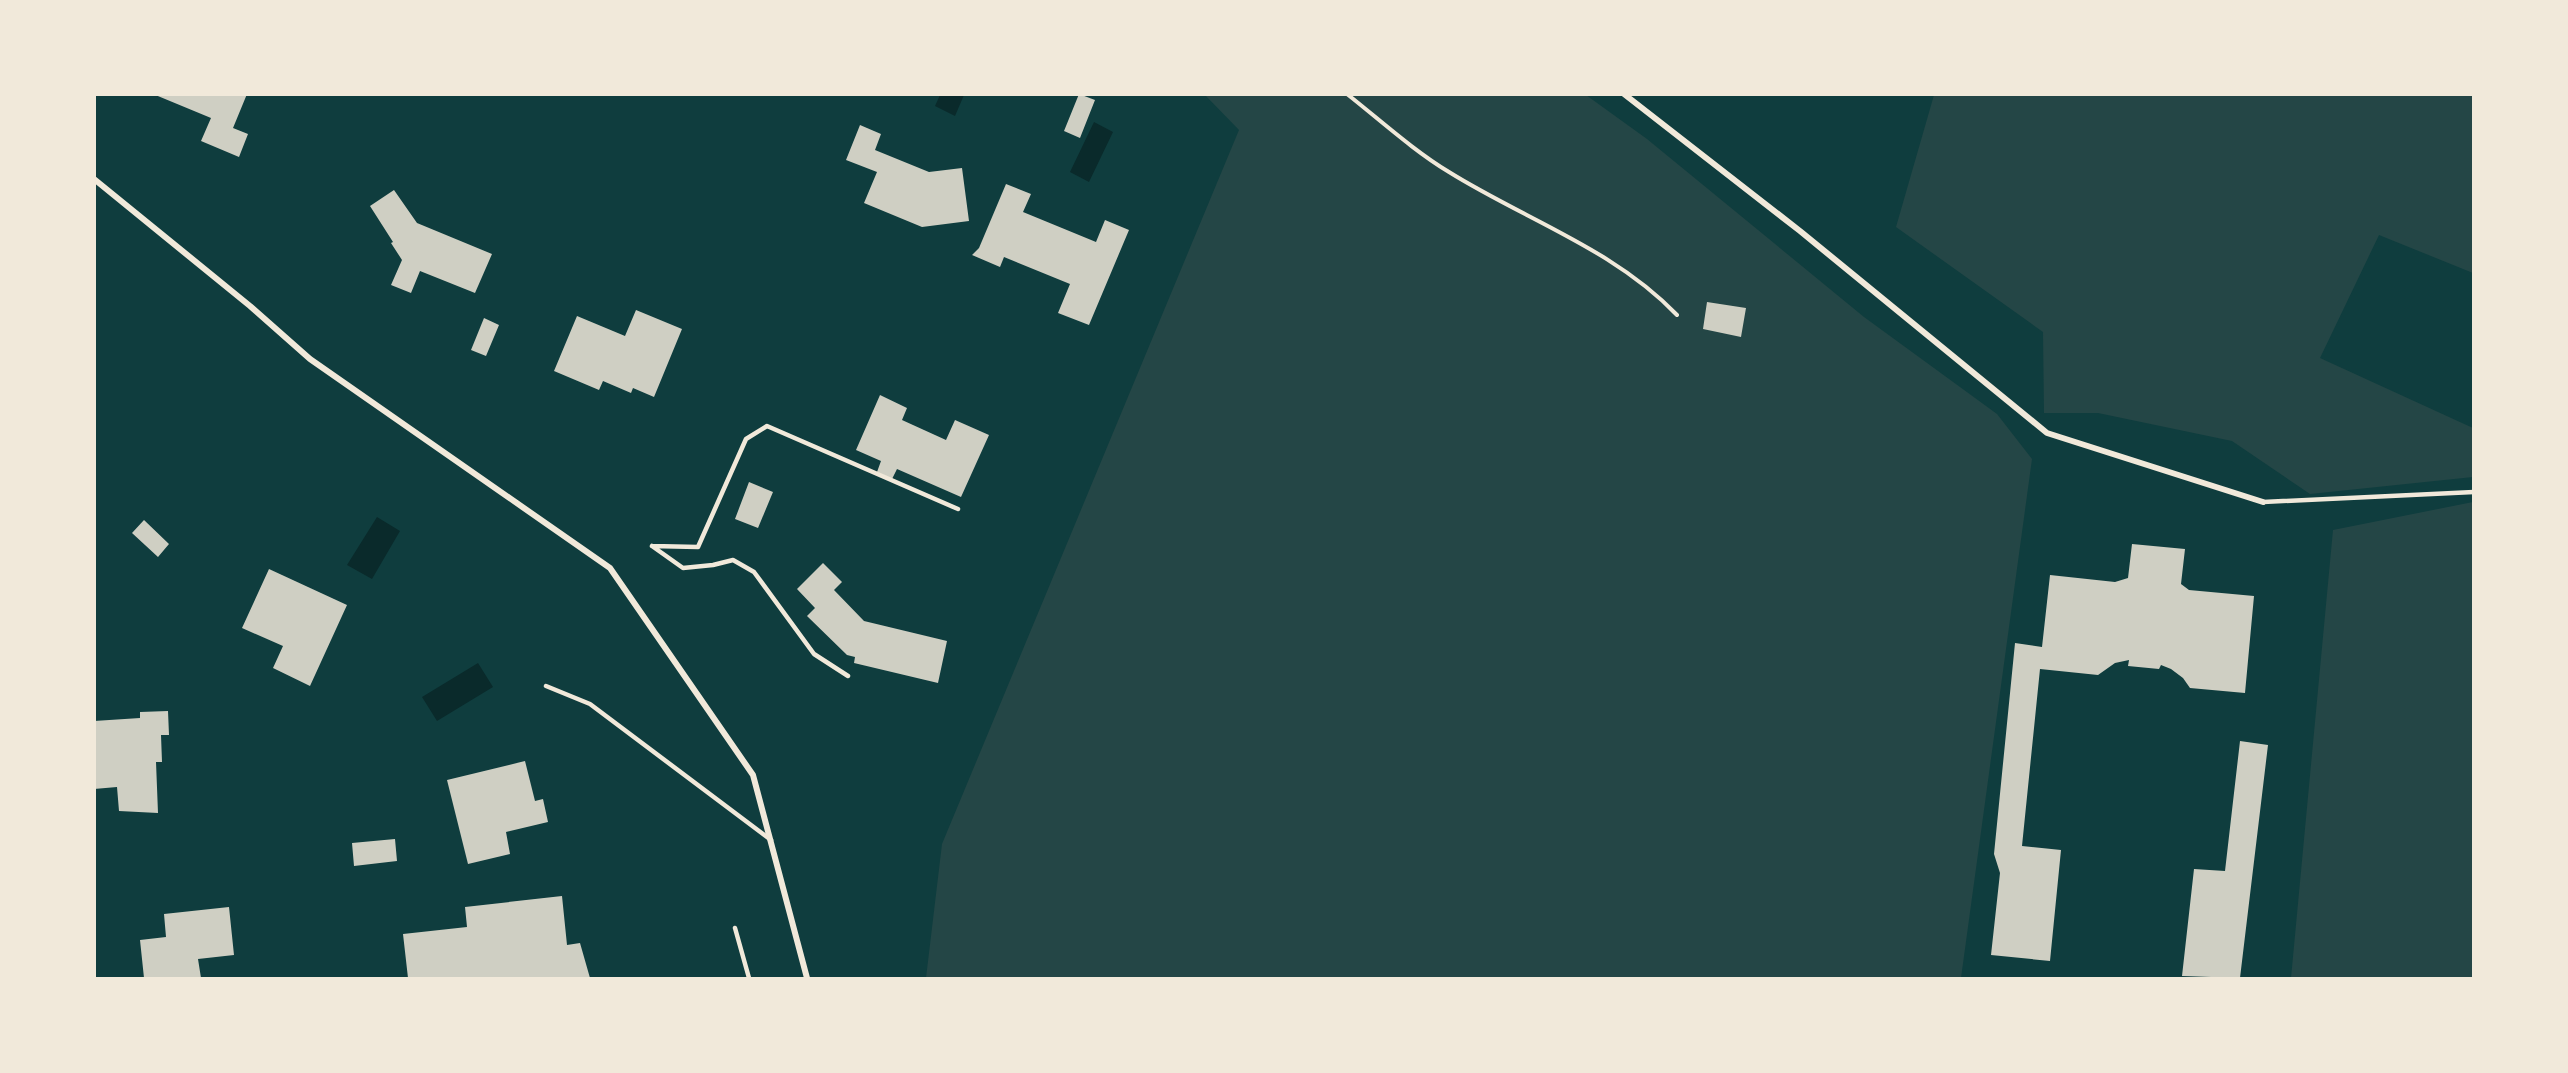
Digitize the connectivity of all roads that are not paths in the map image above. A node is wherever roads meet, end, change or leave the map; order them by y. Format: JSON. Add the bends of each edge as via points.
{"nodes":[{"id":1,"x":1624,"y":94,"type":"edge"},
{"id":2,"x":94,"y":179,"type":"edge"},
{"id":3,"x":2474,"y":492,"type":"edge"},
{"id":4,"x":2263,"y":502,"type":"joint"},
{"id":5,"x":958,"y":508,"type":"dead end"},
{"id":6,"x":848,"y":676,"type":"dead end"},
{"id":7,"x":546,"y":686,"type":"dead end"},
{"id":8,"x":771,"y":840,"type":"junction"},
{"id":9,"x":735,"y":928,"type":"dead end"},
{"id":10,"x":749,"y":978,"type":"edge"},
{"id":11,"x":807,"y":978,"type":"edge"}],
"edges":[{"from":1,"to":4,"type":"street","via":[[1800,231],[2047,433]]},
{"from":2,"to":8,"type":"street","via":[[310,359],[610,567],[753,775]]},
{"from":3,"to":4,"type":"lane"},
{"from":5,"to":6,"type":"lane","via":[[767,426],[746,439],[698,547],[652,546],[683,568],[733,560],[754,572],[814,654]]},
{"from":7,"to":8,"type":"lane","via":[[590,704]]},
{"from":8,"to":11,"type":"street"},
{"from":9,"to":10,"type":"lane"}]}
